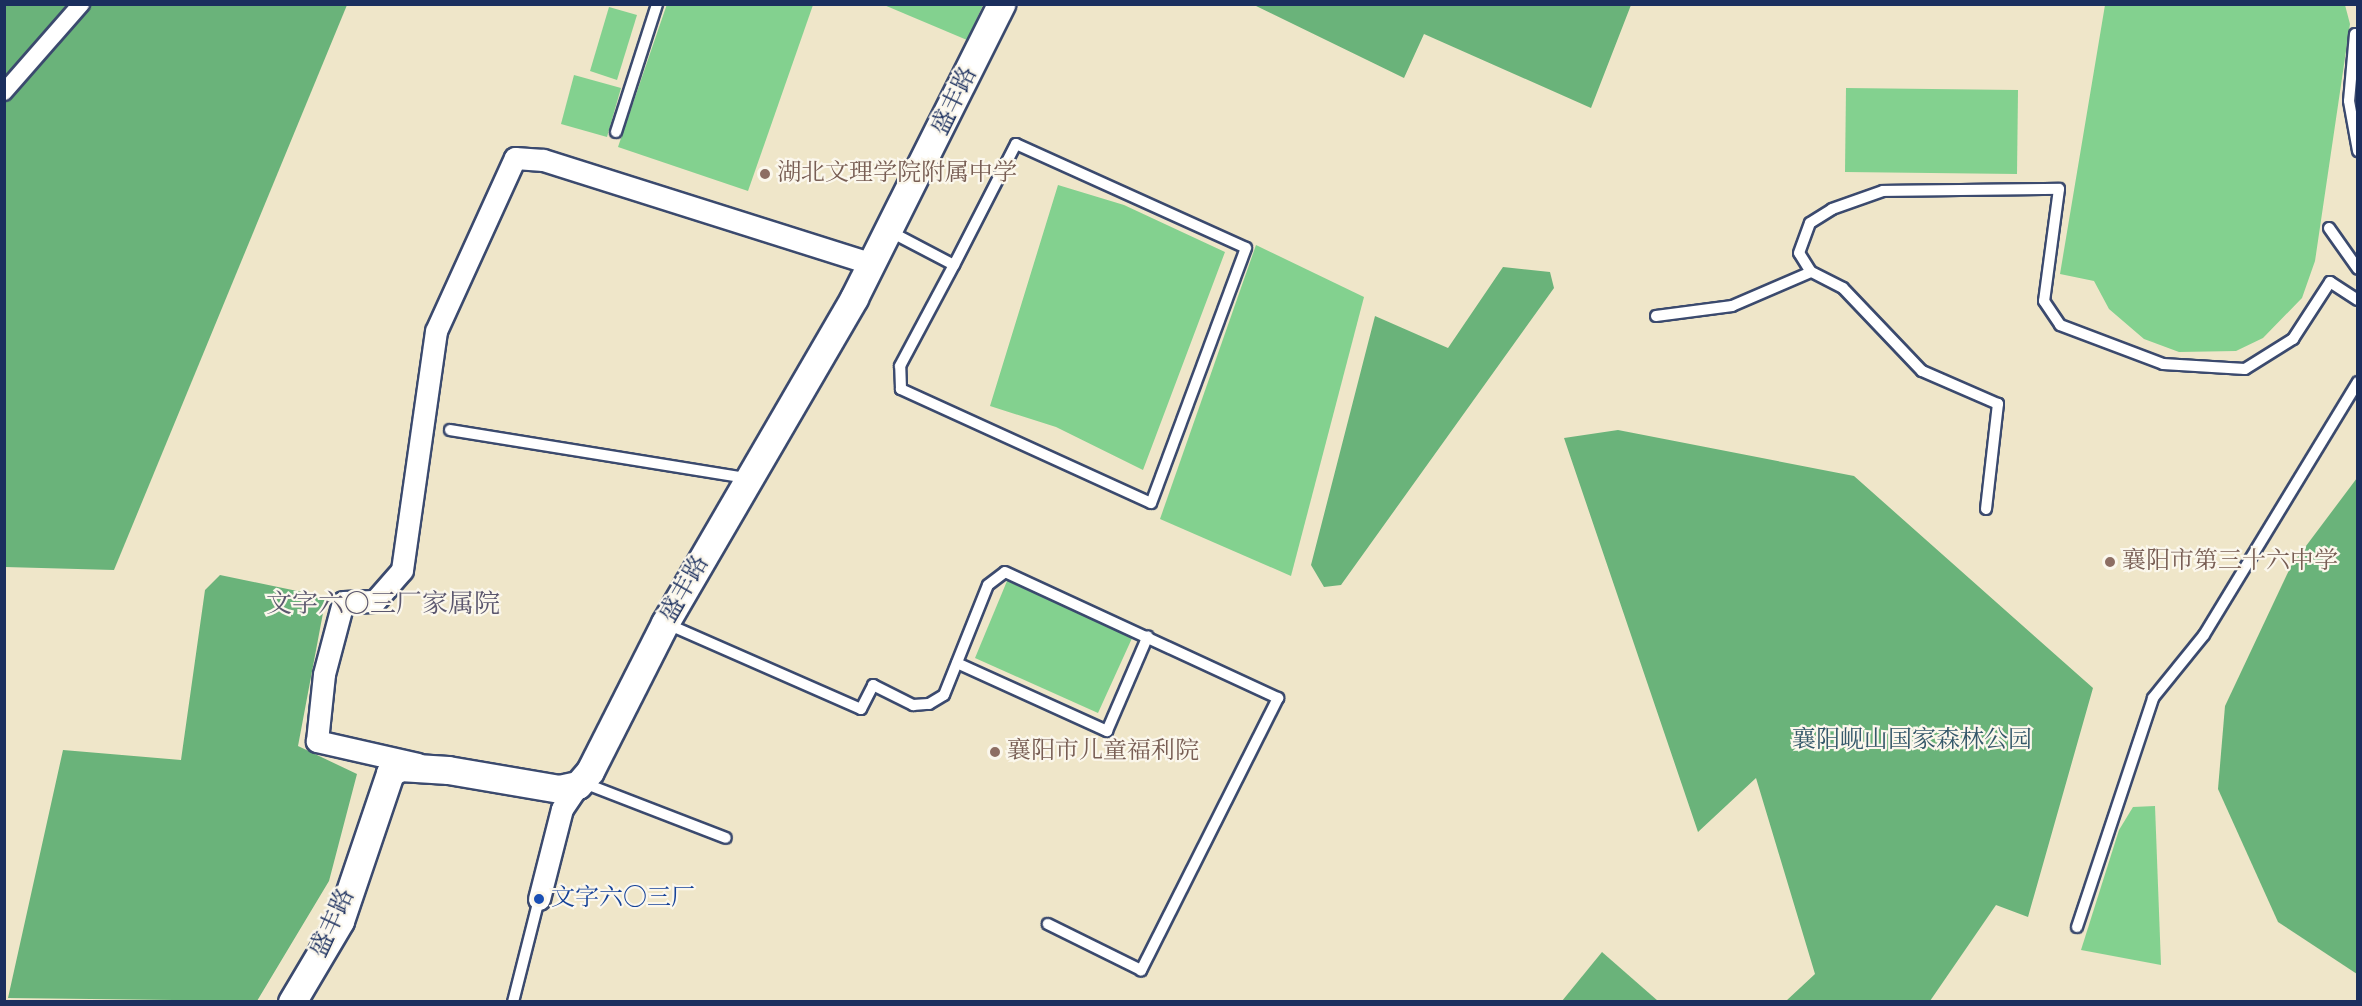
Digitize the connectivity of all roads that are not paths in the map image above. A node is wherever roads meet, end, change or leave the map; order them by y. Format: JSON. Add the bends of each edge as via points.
{"nodes":[{"id":1,"x":81,"y":4,"type":"edge"},
{"id":2,"x":657,"y":4,"type":"edge"},
{"id":3,"x":1001,"y":4,"type":"edge"},
{"id":4,"x":2355,"y":34,"type":"dead end"},
{"id":5,"x":4,"y":92,"type":"edge"},
{"id":6,"x":616,"y":132,"type":"dead end"},
{"id":7,"x":2358,"y":151,"type":"edge"},
{"id":8,"x":2330,"y":228,"type":"dead end"},
{"id":9,"x":889,"y":231,"type":"junction"},
{"id":10,"x":872,"y":264,"type":"junction"},
{"id":11,"x":954,"y":265,"type":"junction"},
{"id":12,"x":2358,"y":269,"type":"edge"},
{"id":13,"x":1810,"y":272,"type":"junction"},
{"id":14,"x":2358,"y":300,"type":"edge"},
{"id":15,"x":1656,"y":316,"type":"dead end"},
{"id":16,"x":2358,"y":382,"type":"edge"},
{"id":17,"x":450,"y":430,"type":"dead end"},
{"id":18,"x":749,"y":478,"type":"junction"},
{"id":19,"x":1986,"y":509,"type":"dead end"},
{"id":20,"x":665,"y":623,"type":"junction"},
{"id":21,"x":1148,"y":636,"type":"junction"},
{"id":22,"x":957,"y":663,"type":"junction"},
{"id":23,"x":448,"y":770,"type":"junction"},
{"id":24,"x":579,"y":784,"type":"junction"},
{"id":25,"x":726,"y":838,"type":"dead end"},
{"id":26,"x":539,"y":899,"type":"joint"},
{"id":27,"x":1048,"y":924,"type":"dead end"},
{"id":28,"x":2077,"y":927,"type":"dead end"},
{"id":29,"x":292,"y":1002,"type":"edge"},
{"id":30,"x":513,"y":1002,"type":"edge"}],
"edges":[{"from":1,"to":5,"type":"street"},
{"from":2,"to":6,"type":"lane"},
{"from":3,"to":9,"type":"street","name":"盛丰路"},
{"from":4,"to":7,"type":"lane","via":[[2349,101]]},
{"from":8,"to":12,"type":"lane"},
{"from":9,"to":10,"type":"street","name":"盛丰路"},
{"from":9,"to":11,"type":"lane"},
{"from":10,"to":18,"type":"street","name":"盛丰路"},
{"from":10,"to":23,"type":"street","via":[[543,160],[515,158],[436,331],[402,570],[375,602],[343,602],[324,674],[317,741]]},
{"from":11,"to":11,"type":"lane","via":[[1016,144],[1246,248],[1151,503],[901,389],[900,366]]},
{"from":13,"to":14,"type":"lane","via":[[1799,253],[1810,223],[1882,190],[2059,189],[2044,301],[2060,325],[2108,347],[2163,364],[2245,369],[2293,339],[2330,282]]},
{"from":13,"to":15,"type":"lane","via":[[1732,306]]},
{"from":13,"to":19,"type":"lane","via":[[1843,288],[1922,371],[1998,404]]},
{"from":16,"to":28,"type":"lane","via":[[2204,635],[2153,698]]},
{"from":17,"to":18,"type":"lane"},
{"from":18,"to":20,"type":"street","name":"盛丰路"},
{"from":20,"to":22,"type":"lane","via":[[861,709],[873,685],[913,705],[929,704],[944,695]]},
{"from":20,"to":24,"type":"street","name":"盛丰路"},
{"from":21,"to":22,"type":"lane","via":[[1005,572],[988,585]]},
{"from":21,"to":22,"type":"lane","via":[[1107,731]]},
{"from":21,"to":27,"type":"lane","via":[[1278,698],[1141,970]]},
{"from":23,"to":24,"type":"street","name":"盛丰路","via":[[559,789]]},
{"from":23,"to":29,"type":"street","name":"盛丰路","via":[[400,767],[390,773],[340,921]]},
{"from":24,"to":25,"type":"lane"},
{"from":24,"to":26,"type":"street","via":[[562,809]]},
{"from":26,"to":30,"type":"lane"}]}
